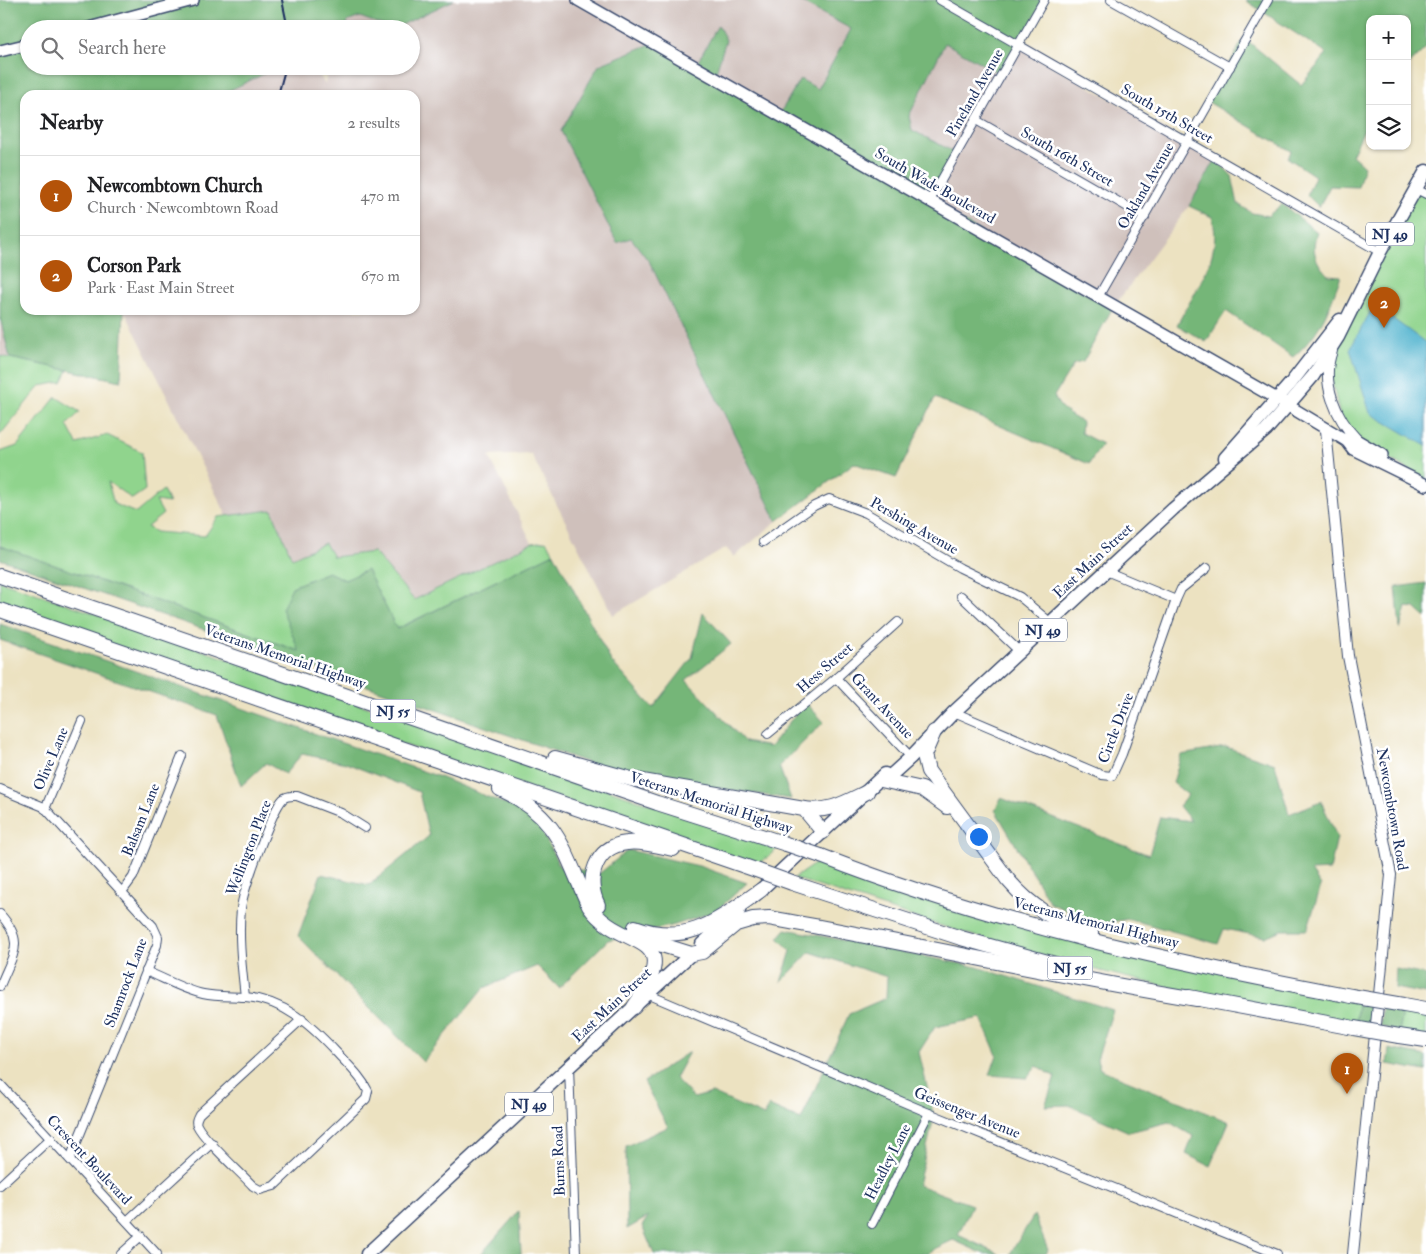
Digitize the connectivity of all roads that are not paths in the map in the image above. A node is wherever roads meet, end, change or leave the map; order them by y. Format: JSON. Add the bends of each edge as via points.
{"nodes":[{"id":1,"x":193,"y":0,"type":"edge"},
{"id":2,"x":578,"y":0,"type":"edge"},
{"id":3,"x":940,"y":0,"type":"edge"},
{"id":4,"x":1044,"y":0,"type":"edge"},
{"id":5,"x":1111,"y":0,"type":"edge"},
{"id":6,"x":1268,"y":0,"type":"edge"},
{"id":7,"x":119,"y":20,"type":"edge"},
{"id":8,"x":1019,"y":45,"type":"junction"},
{"id":9,"x":20,"y":46,"type":"edge"},
{"id":10,"x":0,"y":51,"type":"edge"},
{"id":11,"x":1230,"y":67,"type":"junction"},
{"id":12,"x":976,"y":120,"type":"junction"},
{"id":13,"x":1188,"y":142,"type":"junction"},
{"id":14,"x":1426,"y":171,"type":"edge"},
{"id":15,"x":1421,"y":191,"type":"edge"},
{"id":16,"x":930,"y":200,"type":"junction"},
{"id":17,"x":1145,"y":217,"type":"junction"},
{"id":18,"x":1380,"y":252,"type":"junction"},
{"id":19,"x":1098,"y":297,"type":"junction"},
{"id":20,"x":1357,"y":298,"type":"junction"},
{"id":21,"x":1338,"y":337,"type":"junction"},
{"id":22,"x":1283,"y":402,"type":"junction"},
{"id":23,"x":1326,"y":430,"type":"junction"},
{"id":24,"x":1352,"y":441,"type":"junction"},
{"id":25,"x":1426,"y":479,"type":"edge"},
{"id":26,"x":1426,"y":485,"type":"edge"},
{"id":27,"x":763,"y":542,"type":"dead end"},
{"id":28,"x":1207,"y":568,"type":"dead end"},
{"id":29,"x":1106,"y":571,"type":"junction"},
{"id":30,"x":0,"y":576,"type":"edge"},
{"id":31,"x":962,"y":596,"type":"dead end"},
{"id":32,"x":1176,"y":600,"type":"junction"},
{"id":33,"x":0,"y":610,"type":"edge"},
{"id":34,"x":898,"y":622,"type":"dead end"},
{"id":35,"x":1050,"y":622,"type":"junction"},
{"id":36,"x":1019,"y":651,"type":"junction"},
{"id":37,"x":836,"y":678,"type":"junction"},
{"id":38,"x":390,"y":710,"type":"junction"},
{"id":39,"x":954,"y":712,"type":"junction"},
{"id":40,"x":82,"y":721,"type":"dead end"},
{"id":41,"x":934,"y":732,"type":"junction"},
{"id":42,"x":768,"y":734,"type":"dead end"},
{"id":43,"x":376,"y":739,"type":"junction"},
{"id":44,"x":907,"y":753,"type":"junction"},
{"id":45,"x":182,"y":756,"type":"dead end"},
{"id":46,"x":880,"y":780,"type":"junction"},
{"id":47,"x":0,"y":789,"type":"edge"},
{"id":48,"x":867,"y":792,"type":"junction"},
{"id":49,"x":45,"y":809,"type":"junction"},
{"id":50,"x":804,"y":810,"type":"junction"},
{"id":51,"x":366,"y":828,"type":"dead end"},
{"id":52,"x":970,"y":831,"type":"junction"},
{"id":53,"x":823,"y":832,"type":"junction"},
{"id":54,"x":727,"y":860,"type":"junction"},
{"id":55,"x":761,"y":890,"type":"junction"},
{"id":56,"x":122,"y":892,"type":"junction"},
{"id":57,"x":0,"y":914,"type":"edge"},
{"id":58,"x":630,"y":935,"type":"junction"},
{"id":59,"x":691,"y":954,"type":"junction"},
{"id":60,"x":1202,"y":965,"type":"junction"},
{"id":61,"x":146,"y":972,"type":"junction"},
{"id":62,"x":0,"y":986,"type":"edge"},
{"id":63,"x":648,"y":994,"type":"junction"},
{"id":64,"x":245,"y":997,"type":"junction"},
{"id":65,"x":1197,"y":999,"type":"junction"},
{"id":66,"x":634,"y":1007,"type":"junction"},
{"id":67,"x":1426,"y":1009,"type":"edge"},
{"id":68,"x":302,"y":1019,"type":"junction"},
{"id":69,"x":1426,"y":1040,"type":"edge"},
{"id":70,"x":569,"y":1067,"type":"junction"},
{"id":71,"x":0,"y":1084,"type":"edge"},
{"id":72,"x":929,"y":1113,"type":"junction"},
{"id":73,"x":51,"y":1138,"type":"junction"},
{"id":74,"x":212,"y":1142,"type":"junction"},
{"id":75,"x":70,"y":1159,"type":"junction"},
{"id":76,"x":0,"y":1185,"type":"edge"},
{"id":77,"x":127,"y":1221,"type":"junction"},
{"id":78,"x":872,"y":1224,"type":"dead end"},
{"id":79,"x":140,"y":1236,"type":"junction"},
{"id":80,"x":121,"y":1254,"type":"edge"},
{"id":81,"x":157,"y":1254,"type":"edge"},
{"id":82,"x":367,"y":1254,"type":"edge"},
{"id":83,"x":576,"y":1254,"type":"edge"},
{"id":84,"x":1277,"y":1254,"type":"edge"},
{"id":85,"x":1353,"y":1254,"type":"edge"}],
"edges":[{"from":1,"to":7,"type":"main road"},
{"from":2,"to":16,"type":"main road","name":"South Wade Boulevard"},
{"from":3,"to":8,"type":"street","name":"South 15th Street"},
{"from":4,"to":8,"type":"street","name":"Pineland Avenue"},
{"from":5,"to":11,"type":"street"},
{"from":6,"to":11,"type":"street","name":"Oakland Avenue"},
{"from":8,"to":12,"type":"street","name":"Pineland Avenue"},
{"from":8,"to":13,"type":"street","name":"South 15th Street"},
{"from":9,"to":10,"type":"main road"},
{"from":11,"to":13,"type":"street","name":"Oakland Avenue"},
{"from":12,"to":16,"type":"street","name":"Pineland Avenue"},
{"from":12,"to":17,"type":"street","name":"South 16th Street"},
{"from":13,"to":17,"type":"street","name":"Oakland Avenue"},
{"from":13,"to":18,"type":"street","name":"South 15th Street"},
{"from":14,"to":15,"type":"main road","name":"East Main Street","number":"NJ 49"},
{"from":15,"to":18,"type":"main road","name":"East Main Street","number":"NJ 49"},
{"from":16,"to":19,"type":"main road","name":"South Wade Boulevard"},
{"from":17,"to":19,"type":"street","name":"Oakland Avenue"},
{"from":18,"to":20,"type":"main road","name":"East Main Street","number":"NJ 49"},
{"from":19,"to":22,"type":"main road","name":"South Wade Boulevard"},
{"from":20,"to":21,"type":"main road","name":"East Main Street","number":"NJ 49"},
{"from":20,"to":22,"type":"main road","name":"East Main Street","number":"NJ 49"},
{"from":21,"to":22,"type":"main road","name":"East Main Street","number":"NJ 49","via":[[1313,376]]},
{"from":21,"to":24,"type":"street","via":[[1328,363],[1330,388]]},
{"from":22,"to":23,"type":"main road","name":"South Wade Boulevard"},
{"from":22,"to":29,"type":"main road","name":"East Main Street","number":"NJ 49","via":[[1259,436]]},
{"from":23,"to":24,"type":"main road","name":"South Wade Boulevard"},
{"from":23,"to":85,"type":"street","name":"Newcombtown Road","via":[[1348,656],[1391,875]]},
{"from":24,"to":25,"type":"main road"},
{"from":24,"to":26,"type":"main road","via":[[1353,449]]},
{"from":27,"to":35,"type":"street","name":"Pershing Avenue","via":[[829,499],[866,513],[960,568],[1020,597]]},
{"from":28,"to":32,"type":"street","via":[[1181,589]]},
{"from":29,"to":32,"type":"street"},
{"from":29,"to":35,"type":"main road","name":"East Main Street","number":"NJ 49"},
{"from":30,"to":38,"type":"highway","name":"Veterans Memorial Highway","number":"NJ 55"},
{"from":31,"to":36,"type":"street"},
{"from":32,"to":39,"type":"street","name":"Circle Drive","via":[[1112,776],[1095,772]]},
{"from":33,"to":43,"type":"highway","number":"NJ 55"},
{"from":34,"to":37,"type":"street","name":"Hess Street"},
{"from":35,"to":36,"type":"main road","name":"East Main Street","number":"NJ 49"},
{"from":36,"to":39,"type":"main road","name":"East Main Street","number":"NJ 49"},
{"from":37,"to":42,"type":"street","name":"Hess Street"},
{"from":37,"to":44,"type":"street","name":"Grant Avenue"},
{"from":38,"to":50,"type":"highway","via":[[621,777]]},
{"from":38,"to":60,"type":"highway","name":"Veterans Memorial Highway","number":"NJ 55","bridge":true,"via":[[821,856],[881,880],[1036,927]]},
{"from":39,"to":41,"type":"main road","name":"East Main Street","number":"NJ 49"},
{"from":40,"to":49,"type":"street","name":"Olive Lane"},
{"from":41,"to":44,"type":"main road","name":"East Main Street","number":"NJ 49"},
{"from":41,"to":46,"type":"main road","name":"East Main Street","number":"NJ 49","via":[[889,777]]},
{"from":41,"to":52,"type":"highway","via":[[924,755],[926,767]]},
{"from":43,"to":54,"type":"highway","number":"NJ 55"},
{"from":43,"to":58,"type":"highway","via":[[491,785],[515,796],[536,812],[560,839],[594,912],[612,927]]},
{"from":44,"to":46,"type":"main road","name":"East Main Street","number":"NJ 49"},
{"from":45,"to":56,"type":"street","name":"Balsam Lane","via":[[133,877]]},
{"from":46,"to":48,"type":"main road","name":"East Main Street","number":"NJ 49"},
{"from":46,"to":52,"type":"highway","via":[[927,791]]},
{"from":47,"to":49,"type":"street","name":"Shamrock Lane"},
{"from":48,"to":50,"type":"highway","via":[[838,807]]},
{"from":48,"to":53,"type":"main road","name":"East Main Street","number":"NJ 49"},
{"from":49,"to":56,"type":"street","name":"Shamrock Lane"},
{"from":50,"to":53,"type":"highway"},
{"from":51,"to":64,"type":"street","name":"Wellington Place","via":[[341,813],[297,796],[282,800],[241,906]]},
{"from":52,"to":60,"type":"highway","via":[[1020,895],[1043,912],[1084,931]]},
{"from":53,"to":55,"type":"main road","name":"East Main Street","number":"NJ 49"},
{"from":54,"to":55,"type":"highway","via":[[658,846],[623,843],[606,851],[596,865],[592,876],[594,896],[602,910],[624,923],[658,933],[680,934],[697,931],[717,921]]},
{"from":54,"to":65,"type":"highway","number":"NJ 55","bridge":true,"via":[[961,938]]},
{"from":55,"to":59,"type":"main road","name":"East Main Street","number":"NJ 49"},
{"from":56,"to":61,"type":"street","name":"Shamrock Lane","via":[[153,926],[158,937]]},
{"from":57,"to":62,"type":"street","via":[[10,926],[16,942]]},
{"from":58,"to":59,"type":"highway"},
{"from":58,"to":66,"type":"highway","via":[[650,951],[656,965],[648,987]]},
{"from":59,"to":63,"type":"main road","name":"East Main Street","number":"NJ 49"},
{"from":59,"to":65,"type":"highway","via":[[702,952],[736,924],[769,918],[1091,982]]},
{"from":60,"to":67,"type":"highway","name":"Veterans Memorial Highway","number":"NJ 55","bridge":true},
{"from":61,"to":64,"type":"street","via":[[196,993]]},
{"from":61,"to":75,"type":"street","name":"Shamrock Lane"},
{"from":63,"to":66,"type":"main road","name":"East Main Street","number":"NJ 49"},
{"from":63,"to":72,"type":"street","name":"Geissenger Avenue"},
{"from":64,"to":68,"type":"street","via":[[279,1006]]},
{"from":65,"to":69,"type":"highway","number":"NJ 55","bridge":true},
{"from":66,"to":70,"type":"main road","name":"East Main Street","number":"NJ 49"},
{"from":68,"to":74,"type":"street","via":[[199,1114],[197,1126]]},
{"from":68,"to":74,"type":"street","via":[[362,1080],[368,1091],[367,1098],[274,1186],[264,1190],[253,1186]]},
{"from":70,"to":82,"type":"main road","name":"East Main Street","number":"NJ 49"},
{"from":70,"to":83,"type":"street","name":"Burns Road"},
{"from":71,"to":73,"type":"street","name":"Crescent Boulevard"},
{"from":72,"to":78,"type":"street","name":"Headley Lane"},
{"from":72,"to":84,"type":"street","name":"Geissenger Avenue"},
{"from":73,"to":75,"type":"street","name":"Crescent Boulevard"},
{"from":73,"to":76,"type":"street"},
{"from":74,"to":77,"type":"street"},
{"from":75,"to":77,"type":"street","name":"Crescent Boulevard"},
{"from":77,"to":79,"type":"street","name":"Crescent Boulevard"},
{"from":79,"to":80,"type":"street"},
{"from":79,"to":81,"type":"street","name":"Crescent Boulevard"}]}
